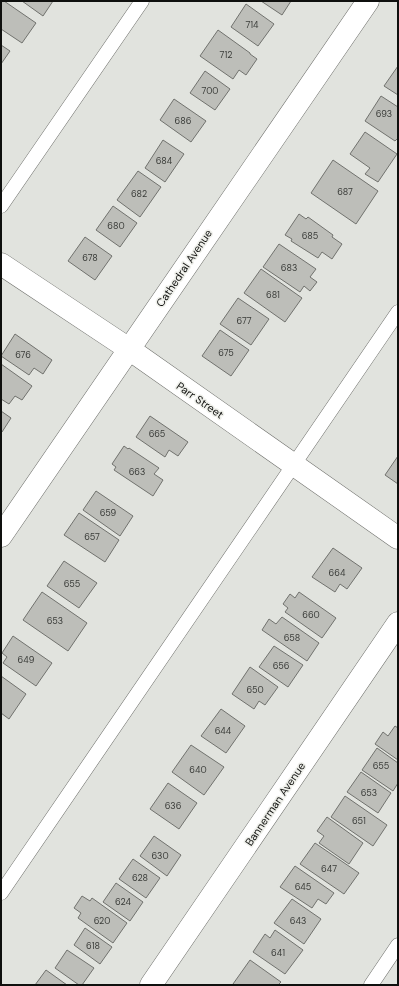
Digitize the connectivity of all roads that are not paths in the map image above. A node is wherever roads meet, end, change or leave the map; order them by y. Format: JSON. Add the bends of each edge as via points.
{"nodes":[{"id":1,"x":142,"y":1,"type":"edge"},
{"id":2,"x":368,"y":1,"type":"edge"},
{"id":3,"x":1,"y":206,"type":"edge"},
{"id":4,"x":1,"y":264,"type":"edge"},
{"id":5,"x":398,"y":312,"type":"edge"},
{"id":6,"x":129,"y":349,"type":"junction"},
{"id":7,"x":294,"y":465,"type":"junction"},
{"id":8,"x":1,"y":536,"type":"edge"},
{"id":9,"x":398,"y":538,"type":"edge"},
{"id":10,"x":398,"y":623,"type":"edge"},
{"id":11,"x":1,"y":893,"type":"edge"},
{"id":12,"x":398,"y":945,"type":"edge"},
{"id":13,"x":151,"y":985,"type":"edge"},
{"id":14,"x":371,"y":985,"type":"edge"}],
"edges":[{"from":1,"to":3,"type":"lane"},
{"from":2,"to":6,"type":"street","name":"Cathedral Avenue"},
{"from":4,"to":6,"type":"street","name":"Parr Street"},
{"from":5,"to":7,"type":"lane"},
{"from":6,"to":7,"type":"street","name":"Parr Street"},
{"from":6,"to":8,"type":"street","name":"Cathedral Avenue"},
{"from":7,"to":9,"type":"street","name":"Parr Street"},
{"from":7,"to":11,"type":"lane"},
{"from":10,"to":13,"type":"street","name":"Bannerman Avenue"},
{"from":12,"to":14,"type":"lane"}]}
